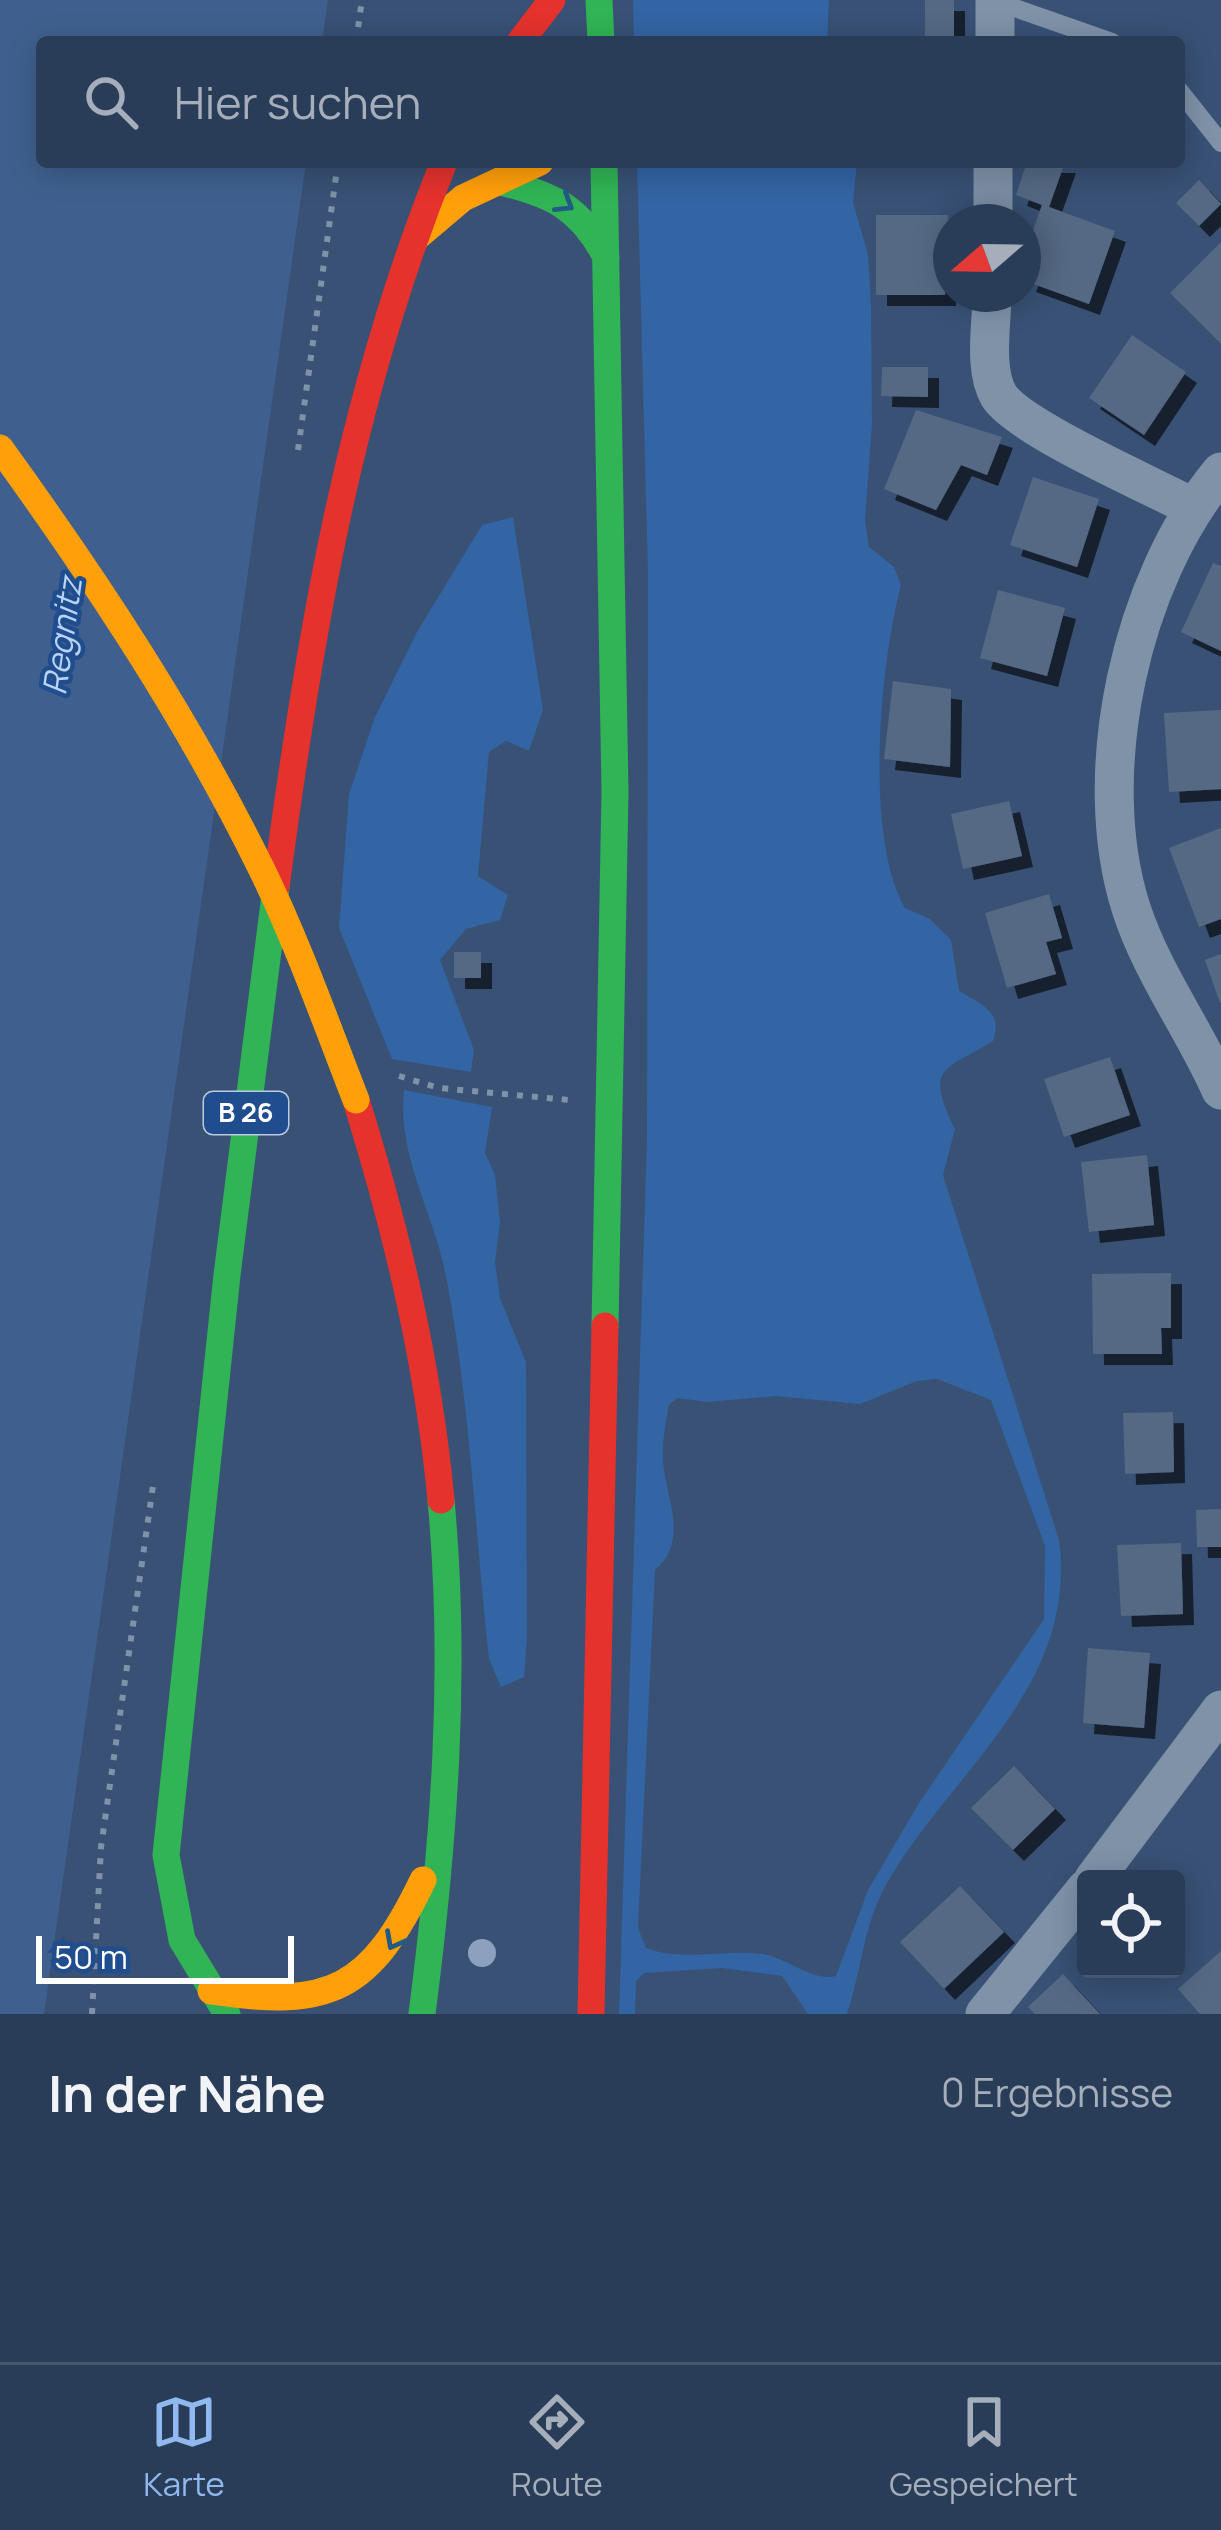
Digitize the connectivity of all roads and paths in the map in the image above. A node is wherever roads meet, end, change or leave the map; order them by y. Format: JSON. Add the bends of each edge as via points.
{"nodes":[{"id":1,"x":362,"y":0,"type":"edge"},
{"id":2,"x":551,"y":0,"type":"edge"},
{"id":3,"x":599,"y":0,"type":"edge"},
{"id":4,"x":995,"y":1,"type":"edge"},
{"id":5,"x":357,"y":36,"type":"edge"},
{"id":6,"x":524,"y":36,"type":"edge"},
{"id":7,"x":601,"y":36,"type":"edge"},
{"id":8,"x":994,"y":36,"type":"edge"},
{"id":9,"x":1095,"y":36,"type":"edge"},
{"id":10,"x":1185,"y":98,"type":"edge"},
{"id":11,"x":1221,"y":143,"type":"edge"},
{"id":12,"x":442,"y":168,"type":"edge"},
{"id":13,"x":527,"y":168,"type":"edge"},
{"id":14,"x":604,"y":168,"type":"edge"},
{"id":15,"x":993,"y":168,"type":"edge"},
{"id":16,"x":500,"y":182,"type":"junction"},
{"id":17,"x":993,"y":204,"type":"edge"},
{"id":18,"x":418,"y":237,"type":"junction"},
{"id":19,"x":606,"y":257,"type":"junction"},
{"id":20,"x":992,"y":312,"type":"edge"},
{"id":21,"x":0,"y":448,"type":"edge"},
{"id":22,"x":1221,"y":472,"type":"edge"},
{"id":23,"x":1194,"y":508,"type":"junction"},
{"id":24,"x":378,"y":1071,"type":"dead end"},
{"id":25,"x":1221,"y":1090,"type":"edge"},
{"id":26,"x":609,"y":1104,"type":"junction"},
{"id":27,"x":1221,"y":1710,"type":"edge"},
{"id":28,"x":443,"y":1834,"type":"junction"},
{"id":29,"x":1101,"y":1870,"type":"edge"},
{"id":30,"x":1077,"y":1900,"type":"edge"},
{"id":31,"x":219,"y":2003,"type":"edge"},
{"id":32,"x":422,"y":2014,"type":"edge"},
{"id":33,"x":591,"y":2014,"type":"edge"},
{"id":34,"x":986,"y":2014,"type":"edge"}],
"edges":[{"from":1,"to":5,"type":"path"},
{"from":2,"to":6,"type":"main road"},
{"from":3,"to":7,"type":"main road"},
{"from":4,"to":8,"type":"street"},
{"from":4,"to":9,"type":"lane"},
{"from":10,"to":11,"type":"lane"},
{"from":12,"to":18,"type":"main road","number":"B 26"},
{"from":13,"to":16,"type":"main road","number":"B 26"},
{"from":14,"to":19,"type":"main road"},
{"from":15,"to":17,"type":"street"},
{"from":16,"to":18,"type":"main road","number":"B 26","via":[[464,198]]},
{"from":16,"to":19,"type":"main road","one_way":true,"via":[[570,202]]},
{"from":18,"to":31,"type":"main road","number":"B 26","via":[[363,404],[319,601],[221,1296],[166,1855],[176,1935]]},
{"from":19,"to":26,"type":"main road","via":[[615,726]]},
{"from":20,"to":23,"type":"street","via":[[991,374],[1000,398],[1028,421]]},
{"from":21,"to":28,"type":"main road","number":"B 26","bridge":true,"via":[[212,773],[263,872],[381,1171],[416,1307],[440,1479],[450,1611]]},
{"from":22,"to":23,"type":"street"},
{"from":23,"to":25,"type":"street","via":[[1166,556],[1122,698],[1119,855],[1131,910]]},
{"from":24,"to":26,"type":"path","via":[[439,1088]]},
{"from":26,"to":33,"type":"main road"},
{"from":27,"to":29,"type":"street"},
{"from":28,"to":31,"type":"main road","number":"B 26","one_way":true,"via":[[394,1947],[358,1986],[305,2011]]},
{"from":28,"to":32,"type":"main road","number":"B 26"},
{"from":30,"to":34,"type":"street"}]}
